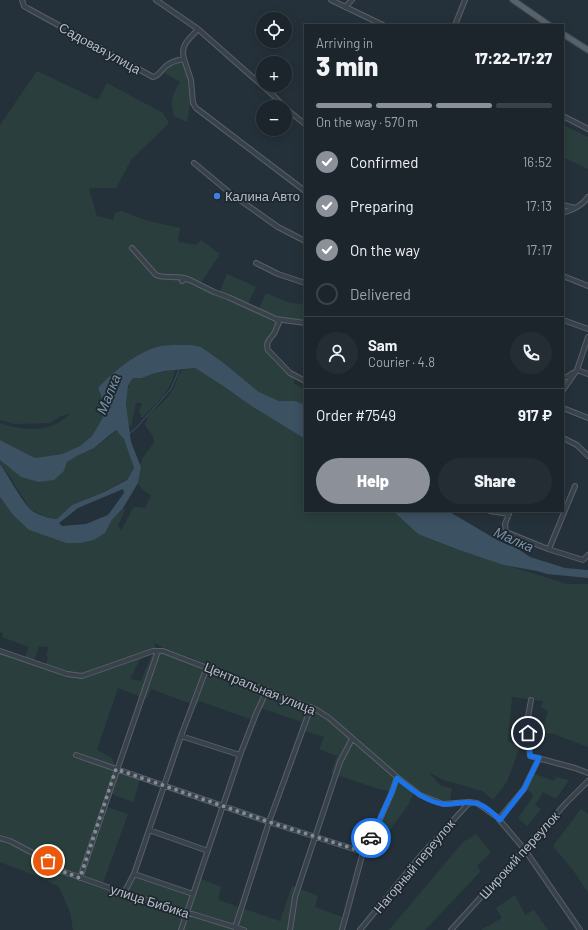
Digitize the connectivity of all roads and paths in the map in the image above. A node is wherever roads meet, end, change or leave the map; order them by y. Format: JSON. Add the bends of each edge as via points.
{"nodes":[{"id":1,"x":22,"y":0,"type":"edge"},
{"id":2,"x":156,"y":0,"type":"edge"},
{"id":3,"x":331,"y":0,"type":"edge"},
{"id":4,"x":352,"y":0,"type":"edge"},
{"id":5,"x":465,"y":0,"type":"edge"},
{"id":6,"x":513,"y":0,"type":"edge"},
{"id":7,"x":345,"y":7,"type":"junction"},
{"id":8,"x":380,"y":24,"type":"edge"},
{"id":9,"x":455,"y":24,"type":"edge"},
{"id":10,"x":549,"y":24,"type":"edge"},
{"id":11,"x":198,"y":29,"type":"junction"},
{"id":12,"x":564,"y":35,"type":"edge"},
{"id":13,"x":588,"y":50,"type":"edge"},
{"id":14,"x":184,"y":59,"type":"junction"},
{"id":15,"x":278,"y":100,"type":"edge"},
{"id":16,"x":292,"y":113,"type":"edge"},
{"id":17,"x":564,"y":117,"type":"edge"},
{"id":18,"x":304,"y":123,"type":"edge"},
{"id":19,"x":588,"y":129,"type":"edge"},
{"id":20,"x":194,"y":163,"type":"dead end"},
{"id":21,"x":304,"y":189,"type":"edge"},
{"id":22,"x":588,"y":197,"type":"edge"},
{"id":23,"x":564,"y":205,"type":"edge"},
{"id":24,"x":575,"y":208,"type":"junction"},
{"id":25,"x":564,"y":213,"type":"edge"},
{"id":26,"x":304,"y":240,"type":"edge"},
{"id":27,"x":132,"y":248,"type":"dead end"},
{"id":28,"x":256,"y":263,"type":"dead end"},
{"id":29,"x":564,"y":276,"type":"edge"},
{"id":30,"x":188,"y":279,"type":"junction"},
{"id":31,"x":182,"y":281,"type":"dead end"},
{"id":32,"x":304,"y":283,"type":"edge"},
{"id":33,"x":588,"y":286,"type":"edge"},
{"id":34,"x":276,"y":319,"type":"junction"},
{"id":35,"x":564,"y":320,"type":"edge"},
{"id":36,"x":304,"y":323,"type":"edge"},
{"id":37,"x":588,"y":329,"type":"edge"},
{"id":38,"x":588,"y":337,"type":"edge"},
{"id":39,"x":576,"y":371,"type":"junction"},
{"id":40,"x":588,"y":374,"type":"edge"},
{"id":41,"x":564,"y":377,"type":"edge"},
{"id":42,"x":304,"y":380,"type":"edge"},
{"id":43,"x":564,"y":389,"type":"edge"},
{"id":44,"x":564,"y":408,"type":"edge"},
{"id":45,"x":588,"y":418,"type":"edge"},
{"id":46,"x":564,"y":438,"type":"edge"},
{"id":47,"x":588,"y":456,"type":"edge"},
{"id":48,"x":575,"y":486,"type":"dead end"},
{"id":49,"x":510,"y":512,"type":"edge"},
{"id":50,"x":549,"y":549,"type":"junction"},
{"id":51,"x":588,"y":555,"type":"edge"},
{"id":52,"x":583,"y":560,"type":"junction"},
{"id":53,"x":588,"y":561,"type":"edge"},
{"id":54,"x":0,"y":651,"type":"edge"},
{"id":55,"x":158,"y":651,"type":"junction"},
{"id":56,"x":207,"y":667,"type":"junction"},
{"id":57,"x":267,"y":690,"type":"junction"},
{"id":58,"x":531,"y":700,"type":"dead end"},
{"id":59,"x":311,"y":707,"type":"junction"},
{"id":60,"x":181,"y":736,"type":"junction"},
{"id":61,"x":352,"y":739,"type":"junction"},
{"id":62,"x":76,"y":754,"type":"dead end"},
{"id":63,"x":240,"y":756,"type":"junction"},
{"id":64,"x":539,"y":758,"type":"junction"},
{"id":65,"x":116,"y":769,"type":"junction"},
{"id":66,"x":588,"y":773,"type":"edge"},
{"id":67,"x":397,"y":778,"type":"junction"},
{"id":68,"x":588,"y":781,"type":"edge"},
{"id":69,"x":164,"y":785,"type":"junction"},
{"id":70,"x":469,"y":802,"type":"junction"},
{"id":71,"x":224,"y":805,"type":"junction"},
{"id":72,"x":500,"y":820,"type":"junction"},
{"id":73,"x":269,"y":822,"type":"junction"},
{"id":74,"x":149,"y":830,"type":"junction"},
{"id":75,"x":315,"y":837,"type":"junction"},
{"id":76,"x":0,"y":838,"type":"edge"},
{"id":77,"x":525,"y":850,"type":"junction"},
{"id":78,"x":208,"y":851,"type":"junction"},
{"id":79,"x":364,"y":852,"type":"junction"},
{"id":80,"x":134,"y":874,"type":"junction"},
{"id":81,"x":80,"y":878,"type":"junction"},
{"id":82,"x":124,"y":893,"type":"junction"},
{"id":83,"x":193,"y":894,"type":"junction"},
{"id":84,"x":186,"y":913,"type":"junction"},
{"id":85,"x":235,"y":928,"type":"edge"},
{"id":86,"x":181,"y":930,"type":"edge"},
{"id":87,"x":244,"y":930,"type":"edge"},
{"id":88,"x":290,"y":930,"type":"edge"},
{"id":89,"x":342,"y":930,"type":"edge"},
{"id":90,"x":360,"y":930,"type":"edge"},
{"id":91,"x":451,"y":930,"type":"edge"},
{"id":92,"x":580,"y":930,"type":"edge"}],
"edges":[{"from":1,"to":14,"type":"street","name":"Садовая улица","via":[[24,6],[29,9],[153,77],[166,66]]},
{"from":2,"to":11,"type":"street"},
{"from":3,"to":7,"type":"street"},
{"from":4,"to":7,"type":"street"},
{"from":5,"to":9,"type":"street"},
{"from":6,"to":10,"type":"main road"},
{"from":7,"to":8,"type":"street"},
{"from":11,"to":14,"type":"street","via":[[183,46]]},
{"from":11,"to":15,"type":"street"},
{"from":12,"to":13,"type":"main road"},
{"from":14,"to":21,"type":"street","via":[[196,108]]},
{"from":16,"to":18,"type":"street"},
{"from":17,"to":19,"type":"street"},
{"from":20,"to":26,"type":"street","via":[[230,193],[278,227]]},
{"from":22,"to":24,"type":"street"},
{"from":23,"to":24,"type":"street"},
{"from":24,"to":25,"type":"street"},
{"from":27,"to":30,"type":"street","via":[[156,275]]},
{"from":28,"to":32,"type":"street","via":[[284,277]]},
{"from":29,"to":33,"type":"street"},
{"from":30,"to":31,"type":"street"},
{"from":30,"to":34,"type":"street"},
{"from":34,"to":36,"type":"street"},
{"from":34,"to":42,"type":"street","via":[[278,323],[268,341],[268,350],[290,373]]},
{"from":35,"to":37,"type":"street"},
{"from":38,"to":39,"type":"street"},
{"from":39,"to":40,"type":"street"},
{"from":39,"to":41,"type":"street"},
{"from":39,"to":43,"type":"street"},
{"from":44,"to":45,"type":"street"},
{"from":46,"to":47,"type":"street","via":[[578,445]]},
{"from":48,"to":50,"type":"street"},
{"from":49,"to":50,"type":"street","via":[[505,524],[506,532]]},
{"from":50,"to":52,"type":"street"},
{"from":51,"to":52,"type":"street"},
{"from":52,"to":53,"type":"street"},
{"from":54,"to":55,"type":"street","name":"Центральная улица","via":[[67,674],[82,676]]},
{"from":55,"to":56,"type":"street","name":"Центральная улица"},
{"from":55,"to":65,"type":"street"},
{"from":56,"to":57,"type":"street","name":"Центральная улица"},
{"from":56,"to":60,"type":"street"},
{"from":57,"to":59,"type":"street","name":"Центральная улица"},
{"from":57,"to":63,"type":"street"},
{"from":58,"to":64,"type":"street","via":[[527,722],[530,756]]},
{"from":59,"to":61,"type":"street","name":"Центральная улица"},
{"from":59,"to":73,"type":"street"},
{"from":60,"to":63,"type":"street"},
{"from":60,"to":69,"type":"street"},
{"from":61,"to":67,"type":"street","name":"Центральная улица"},
{"from":61,"to":75,"type":"street","via":[[340,762]]},
{"from":62,"to":65,"type":"street"},
{"from":63,"to":71,"type":"street"},
{"from":64,"to":66,"type":"street"},
{"from":64,"to":72,"type":"street","via":[[524,789]]},
{"from":65,"to":69,"type":"street"},
{"from":65,"to":81,"type":"street"},
{"from":67,"to":70,"type":"street","name":"Центральная улица","via":[[420,795],[440,804]]},
{"from":67,"to":79,"type":"street"},
{"from":68,"to":77,"type":"street","name":"Широкий переулок"},
{"from":69,"to":71,"type":"street"},
{"from":69,"to":74,"type":"street"},
{"from":70,"to":72,"type":"street","via":[[479,804]]},
{"from":70,"to":90,"type":"street","name":"Нагорный переулок"},
{"from":71,"to":73,"type":"street"},
{"from":71,"to":78,"type":"street"},
{"from":72,"to":77,"type":"street"},
{"from":73,"to":75,"type":"street"},
{"from":73,"to":85,"type":"street"},
{"from":74,"to":78,"type":"street"},
{"from":74,"to":80,"type":"street"},
{"from":75,"to":79,"type":"street"},
{"from":75,"to":88,"type":"street","via":[[296,897]]},
{"from":76,"to":81,"type":"street","name":"улица Бибика","via":[[54,864],[56,869]]},
{"from":77,"to":91,"type":"street","name":"Широкий переулок"},
{"from":77,"to":92,"type":"street"},
{"from":78,"to":83,"type":"street"},
{"from":79,"to":89,"type":"street"},
{"from":80,"to":82,"type":"street"},
{"from":80,"to":83,"type":"street"},
{"from":81,"to":82,"type":"street","name":"улица Бибика"},
{"from":82,"to":84,"type":"street","name":"улица Бибика"},
{"from":83,"to":84,"type":"street"},
{"from":84,"to":85,"type":"street","name":"улица Бибика"},
{"from":84,"to":86,"type":"street"},
{"from":85,"to":87,"type":"street","name":"улица Бибика"}]}
